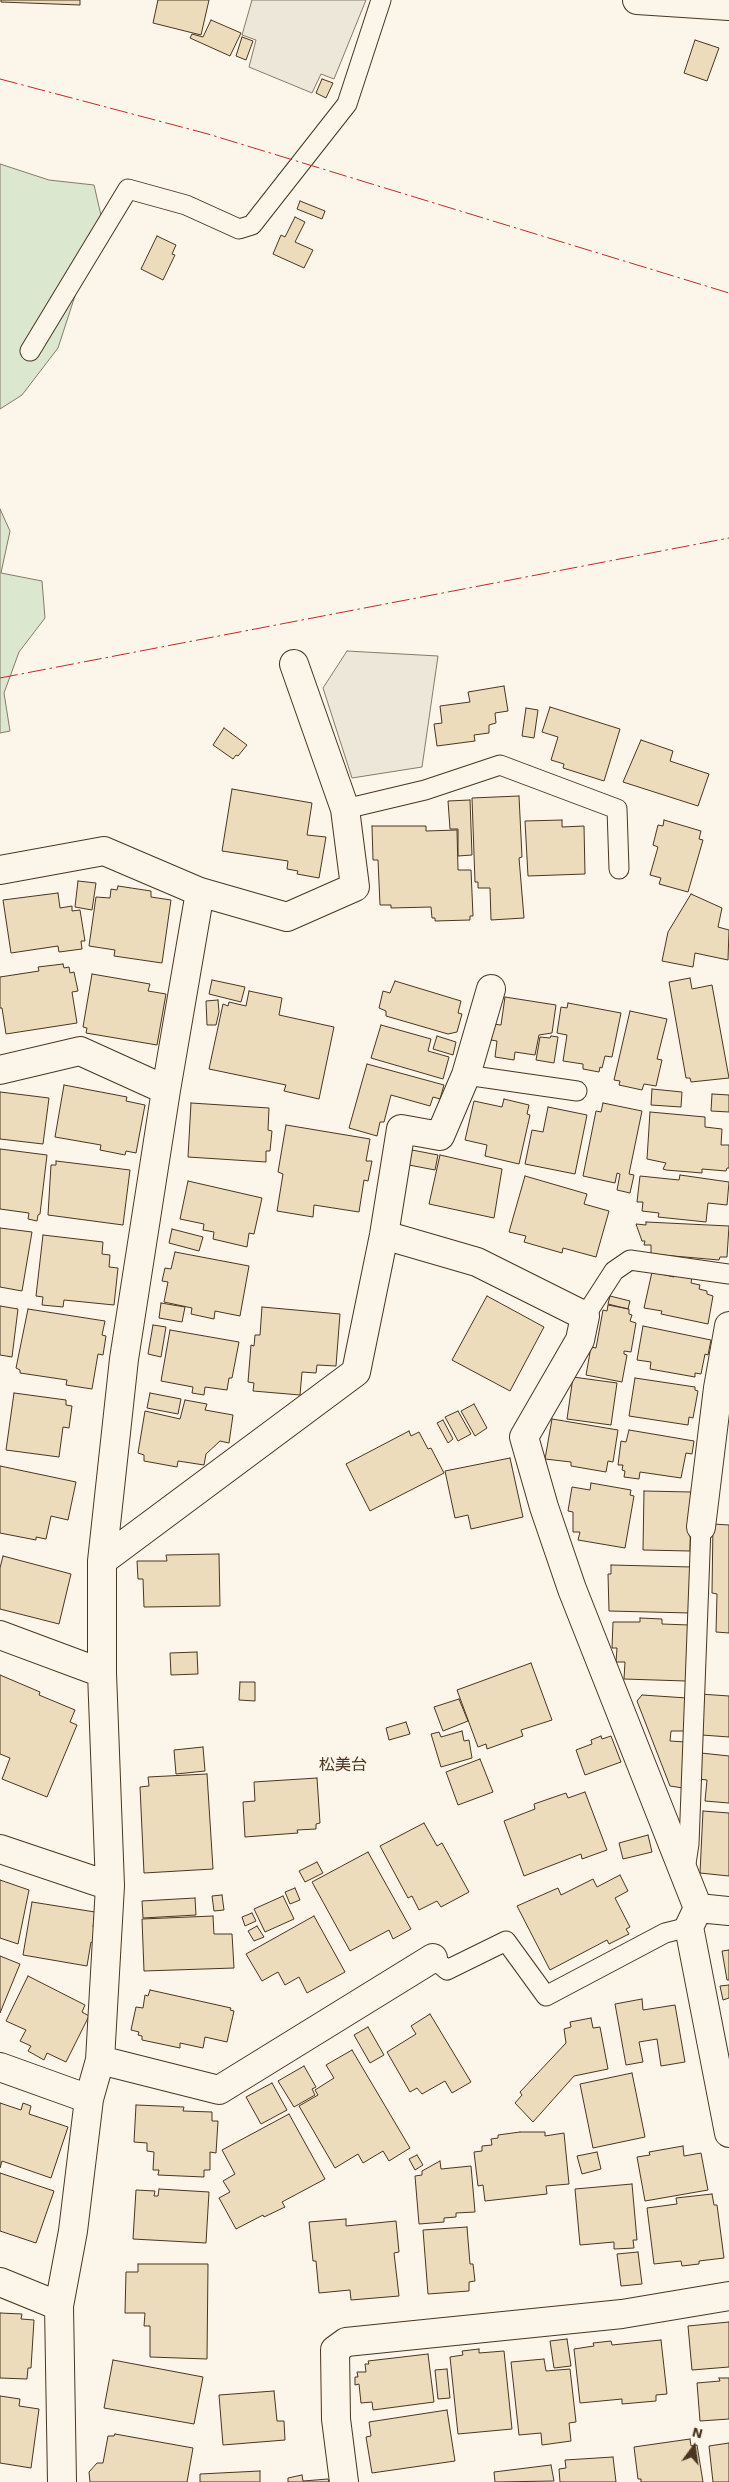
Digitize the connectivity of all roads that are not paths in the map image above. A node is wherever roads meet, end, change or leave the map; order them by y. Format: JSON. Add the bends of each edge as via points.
{"nodes":[{"id":1,"x":381,"y":0,"type":"edge"},
{"id":2,"x":637,"y":0,"type":"edge"},
{"id":3,"x":729,"y":6,"type":"edge"},
{"id":4,"x":30,"y":351,"type":"dead end"},
{"id":5,"x":294,"y":664,"type":"dead end"},
{"id":6,"x":345,"y":809,"type":"junction"},
{"id":7,"x":619,"y":869,"type":"dead end"},
{"id":8,"x":0,"y":870,"type":"edge"},
{"id":9,"x":200,"y":892,"type":"junction"},
{"id":10,"x":490,"y":989,"type":"dead end"},
{"id":11,"x":0,"y":1070,"type":"edge"},
{"id":12,"x":466,"y":1075,"type":"junction"},
{"id":13,"x":166,"y":1090,"type":"junction"},
{"id":14,"x":578,"y":1091,"type":"dead end"},
{"id":15,"x":384,"y":1235,"type":"junction"},
{"id":16,"x":729,"y":1274,"type":"edge"},
{"id":17,"x":585,"y":1316,"type":"junction"},
{"id":18,"x":729,"y":1326,"type":"edge"},
{"id":19,"x":701,"y":1527,"type":"joint"},
{"id":20,"x":102,"y":1561,"type":"junction"},
{"id":21,"x":0,"y":1635,"type":"edge"},
{"id":22,"x":102,"y":1673,"type":"junction"},
{"id":23,"x":0,"y":1849,"type":"edge"},
{"id":24,"x":685,"y":1872,"type":"junction"},
{"id":25,"x":110,"y":1886,"type":"junction"},
{"id":26,"x":729,"y":1910,"type":"edge"},
{"id":27,"x":694,"y":1917,"type":"junction"},
{"id":28,"x":433,"y":1958,"type":"joint"},
{"id":29,"x":100,"y":2060,"type":"junction"},
{"id":30,"x":0,"y":2066,"type":"edge"},
{"id":31,"x":89,"y":2099,"type":"junction"},
{"id":32,"x":729,"y":2133,"type":"edge"},
{"id":33,"x":0,"y":2282,"type":"edge"},
{"id":34,"x":729,"y":2296,"type":"edge"},
{"id":35,"x":58,"y":2306,"type":"junction"},
{"id":36,"x":62,"y":2482,"type":"edge"},
{"id":37,"x":344,"y":2482,"type":"edge"}],
"edges":[{"from":1,"to":4,"type":"lane","via":[[347,104],[252,225],[239,228],[186,205],[128,190]]},
{"from":2,"to":3,"type":"street"},
{"from":5,"to":6,"type":"street"},
{"from":6,"to":7,"type":"lane","via":[[425,790],[500,765],[617,809]]},
{"from":6,"to":9,"type":"street","via":[[354,887],[287,917]]},
{"from":8,"to":9,"type":"street","via":[[104,851]]},
{"from":9,"to":13,"type":"street"},
{"from":10,"to":12,"type":"street"},
{"from":11,"to":13,"type":"street","via":[[80,1051]]},
{"from":12,"to":14,"type":"lane"},
{"from":12,"to":15,"type":"street","via":[[440,1136],[400,1129]]},
{"from":13,"to":20,"type":"street","via":[[124,1360]]},
{"from":15,"to":17,"type":"street","via":[[478,1262]]},
{"from":15,"to":20,"type":"street","via":[[356,1372]]},
{"from":16,"to":17,"type":"lane","via":[[630,1260],[614,1271]]},
{"from":17,"to":24,"type":"street","via":[[580,1340],[524,1437],[572,1589]]},
{"from":18,"to":19,"type":"street"},
{"from":19,"to":24,"type":"lane","via":[[689,1844]]},
{"from":20,"to":22,"type":"street"},
{"from":21,"to":22,"type":"street"},
{"from":22,"to":25,"type":"street"},
{"from":23,"to":25,"type":"street"},
{"from":24,"to":27,"type":"street"},
{"from":25,"to":29,"type":"street"},
{"from":26,"to":27,"type":"street"},
{"from":27,"to":28,"type":"lane","via":[[546,1996],[506,1941],[447,1970]]},
{"from":27,"to":32,"type":"street"},
{"from":28,"to":29,"type":"street","via":[[220,2090]]},
{"from":29,"to":31,"type":"street"},
{"from":30,"to":31,"type":"street"},
{"from":31,"to":35,"type":"street","via":[[73,2230]]},
{"from":33,"to":35,"type":"street"},
{"from":34,"to":37,"type":"street","via":[[622,2314],[346,2342],[335,2350],[336,2419]]},
{"from":35,"to":36,"type":"street"}]}
